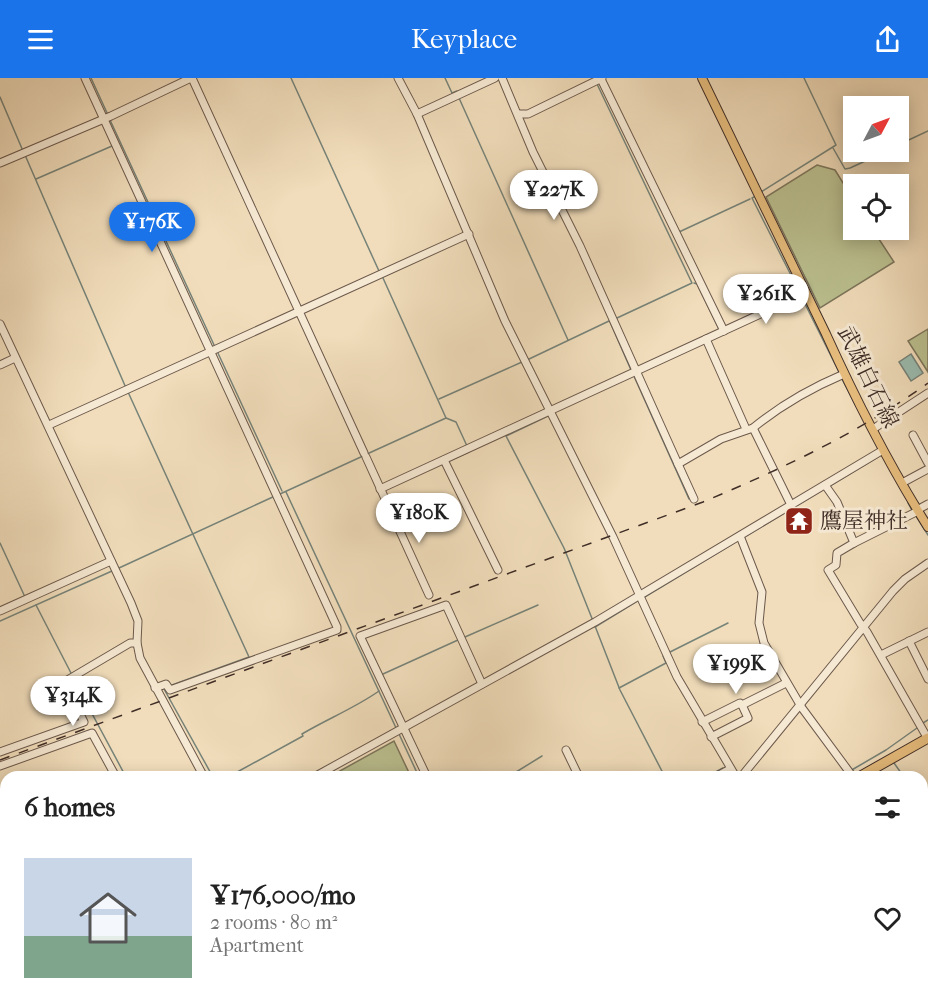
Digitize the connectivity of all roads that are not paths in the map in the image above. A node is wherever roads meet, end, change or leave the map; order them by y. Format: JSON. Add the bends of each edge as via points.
{"nodes":[{"id":1,"x":85,"y":78,"type":"edge"},
{"id":2,"x":191,"y":78,"type":"edge"},
{"id":3,"x":398,"y":78,"type":"edge"},
{"id":4,"x":495,"y":78,"type":"edge"},
{"id":5,"x":502,"y":78,"type":"edge"},
{"id":6,"x":702,"y":78,"type":"edge"},
{"id":7,"x":598,"y":80,"type":"edge"},
{"id":8,"x":417,"y":114,"type":"junction"},
{"id":9,"x":518,"y":114,"type":"junction"},
{"id":10,"x":107,"y":118,"type":"junction"},
{"id":11,"x":0,"y":163,"type":"edge"},
{"id":12,"x":469,"y":234,"type":"junction"},
{"id":13,"x":803,"y":294,"type":"junction"},
{"id":14,"x":299,"y":311,"type":"junction"},
{"id":15,"x":0,"y":324,"type":"edge"},
{"id":16,"x":722,"y":332,"type":"junction"},
{"id":17,"x":707,"y":341,"type":"junction"},
{"id":18,"x":214,"y":350,"type":"junction"},
{"id":19,"x":15,"y":358,"type":"junction"},
{"id":20,"x":0,"y":365,"type":"edge"},
{"id":21,"x":634,"y":372,"type":"junction"},
{"id":22,"x":841,"y":375,"type":"junction"},
{"id":23,"x":928,"y":393,"type":"edge"},
{"id":24,"x":549,"y":411,"type":"junction"},
{"id":25,"x":49,"y":425,"type":"junction"},
{"id":26,"x":750,"y":428,"type":"junction"},
{"id":27,"x":873,"y":429,"type":"junction"},
{"id":28,"x":913,"y":435,"type":"dead end"},
{"id":29,"x":881,"y":451,"type":"junction"},
{"id":30,"x":445,"y":462,"type":"junction"},
{"id":31,"x":928,"y":463,"type":"edge"},
{"id":32,"x":678,"y":464,"type":"junction"},
{"id":33,"x":928,"y":469,"type":"edge"},
{"id":34,"x":902,"y":483,"type":"junction"},
{"id":35,"x":826,"y":486,"type":"junction"},
{"id":36,"x":380,"y":489,"type":"junction"},
{"id":37,"x":694,"y":499,"type":"dead end"},
{"id":38,"x":928,"y":504,"type":"edge"},
{"id":39,"x":791,"y":505,"type":"junction"},
{"id":40,"x":916,"y":512,"type":"junction"},
{"id":41,"x":928,"y":527,"type":"edge"},
{"id":42,"x":741,"y":537,"type":"junction"},
{"id":43,"x":854,"y":543,"type":"junction"},
{"id":44,"x":928,"y":563,"type":"edge"},
{"id":45,"x":114,"y":566,"type":"junction"},
{"id":46,"x":498,"y":570,"type":"dead end"},
{"id":47,"x":429,"y":595,"type":"dead end"},
{"id":48,"x":642,"y":597,"type":"junction"},
{"id":49,"x":0,"y":611,"type":"edge"},
{"id":50,"x":863,"y":627,"type":"junction"},
{"id":51,"x":928,"y":632,"type":"edge"},
{"id":52,"x":909,"y":641,"type":"junction"},
{"id":53,"x":137,"y":643,"type":"junction"},
{"id":54,"x":881,"y":655,"type":"junction"},
{"id":55,"x":928,"y":679,"type":"edge"},
{"id":56,"x":786,"y":683,"type":"junction"},
{"id":57,"x":482,"y":684,"type":"junction"},
{"id":58,"x":155,"y":688,"type":"junction"},
{"id":59,"x":742,"y":705,"type":"junction"},
{"id":60,"x":800,"y":705,"type":"junction"},
{"id":61,"x":702,"y":722,"type":"junction"},
{"id":62,"x":400,"y":730,"type":"junction"},
{"id":63,"x":711,"y":737,"type":"junction"},
{"id":64,"x":928,"y":739,"type":"edge"},
{"id":65,"x":566,"y":750,"type":"dead end"},
{"id":66,"x":0,"y":752,"type":"edge"},
{"id":67,"x":0,"y":766,"type":"edge"},
{"id":68,"x":730,"y":769,"type":"joint"},
{"id":69,"x":113,"y":771,"type":"edge"},
{"id":70,"x":201,"y":771,"type":"edge"},
{"id":71,"x":325,"y":771,"type":"edge"},
{"id":72,"x":424,"y":771,"type":"edge"},
{"id":73,"x":576,"y":771,"type":"edge"},
{"id":74,"x":726,"y":771,"type":"edge"},
{"id":75,"x":746,"y":771,"type":"edge"},
{"id":76,"x":851,"y":771,"type":"edge"},
{"id":77,"x":860,"y":771,"type":"edge"}],
"edges":[{"from":1,"to":10,"type":"street"},
{"from":2,"to":10,"type":"street"},
{"from":2,"to":14,"type":"street"},
{"from":3,"to":8,"type":"street"},
{"from":4,"to":8,"type":"street"},
{"from":5,"to":9,"type":"street"},
{"from":6,"to":13,"type":"main road","name":"武雄白石線"},
{"from":7,"to":9,"type":"street","via":[[528,114]]},
{"from":7,"to":16,"type":"street"},
{"from":8,"to":12,"type":"street"},
{"from":9,"to":21,"type":"street"},
{"from":10,"to":11,"type":"street"},
{"from":10,"to":18,"type":"street"},
{"from":12,"to":14,"type":"street"},
{"from":12,"to":24,"type":"street"},
{"from":13,"to":16,"type":"street"},
{"from":13,"to":22,"type":"main road","name":"武雄白石線"},
{"from":14,"to":18,"type":"street"},
{"from":14,"to":36,"type":"street"},
{"from":15,"to":19,"type":"street"},
{"from":16,"to":17,"type":"street"},
{"from":17,"to":21,"type":"street"},
{"from":17,"to":26,"type":"street"},
{"from":18,"to":25,"type":"street"},
{"from":18,"to":58,"type":"street","via":[[337,630],[170,690],[166,684]]},
{"from":19,"to":20,"type":"street"},
{"from":19,"to":25,"type":"street"},
{"from":21,"to":24,"type":"street"},
{"from":21,"to":32,"type":"street"},
{"from":22,"to":26,"type":"street","via":[[778,408]]},
{"from":22,"to":27,"type":"main road","name":"武雄白石線"},
{"from":23,"to":27,"type":"street"},
{"from":24,"to":30,"type":"street"},
{"from":24,"to":48,"type":"street"},
{"from":25,"to":45,"type":"street"},
{"from":26,"to":32,"type":"street","via":[[721,439]]},
{"from":26,"to":39,"type":"street"},
{"from":27,"to":29,"type":"main road","name":"武雄白石線"},
{"from":28,"to":31,"type":"street"},
{"from":29,"to":34,"type":"main road","name":"武雄白石線"},
{"from":29,"to":35,"type":"street"},
{"from":30,"to":36,"type":"street"},
{"from":30,"to":46,"type":"street"},
{"from":32,"to":37,"type":"street"},
{"from":33,"to":34,"type":"street"},
{"from":34,"to":40,"type":"main road","name":"武雄白石線"},
{"from":35,"to":39,"type":"street"},
{"from":35,"to":43,"type":"street"},
{"from":36,"to":47,"type":"street"},
{"from":38,"to":40,"type":"street"},
{"from":39,"to":42,"type":"street"},
{"from":40,"to":41,"type":"main road","name":"武雄白石線"},
{"from":40,"to":43,"type":"street"},
{"from":42,"to":48,"type":"street"},
{"from":42,"to":56,"type":"street","via":[[762,592],[759,623],[764,643]]},
{"from":43,"to":50,"type":"street","via":[[837,553],[836,565],[828,570]]},
{"from":44,"to":50,"type":"street","via":[[905,579]]},
{"from":45,"to":49,"type":"street"},
{"from":45,"to":53,"type":"street","via":[[138,621]]},
{"from":48,"to":57,"type":"street"},
{"from":48,"to":61,"type":"street"},
{"from":50,"to":54,"type":"street"},
{"from":50,"to":60,"type":"street"},
{"from":51,"to":52,"type":"street"},
{"from":52,"to":54,"type":"street"},
{"from":52,"to":55,"type":"street"},
{"from":53,"to":58,"type":"street"},
{"from":53,"to":66,"type":"street","via":[[130,643],[63,681],[84,722]]},
{"from":54,"to":64,"type":"street"},
{"from":56,"to":59,"type":"street"},
{"from":56,"to":60,"type":"street"},
{"from":57,"to":62,"type":"street"},
{"from":57,"to":62,"type":"street","via":[[446,604],[360,636],[380,675]]},
{"from":58,"to":70,"type":"street"},
{"from":59,"to":61,"type":"street"},
{"from":59,"to":63,"type":"street","via":[[748,718]]},
{"from":60,"to":75,"type":"street"},
{"from":60,"to":76,"type":"street"},
{"from":61,"to":63,"type":"street"},
{"from":62,"to":71,"type":"street"},
{"from":62,"to":72,"type":"street"},
{"from":63,"to":68,"type":"street"},
{"from":64,"to":77,"type":"highway"},
{"from":65,"to":73,"type":"street"},
{"from":67,"to":69,"type":"street","via":[[92,734]]},
{"from":68,"to":74,"type":"street"}]}
